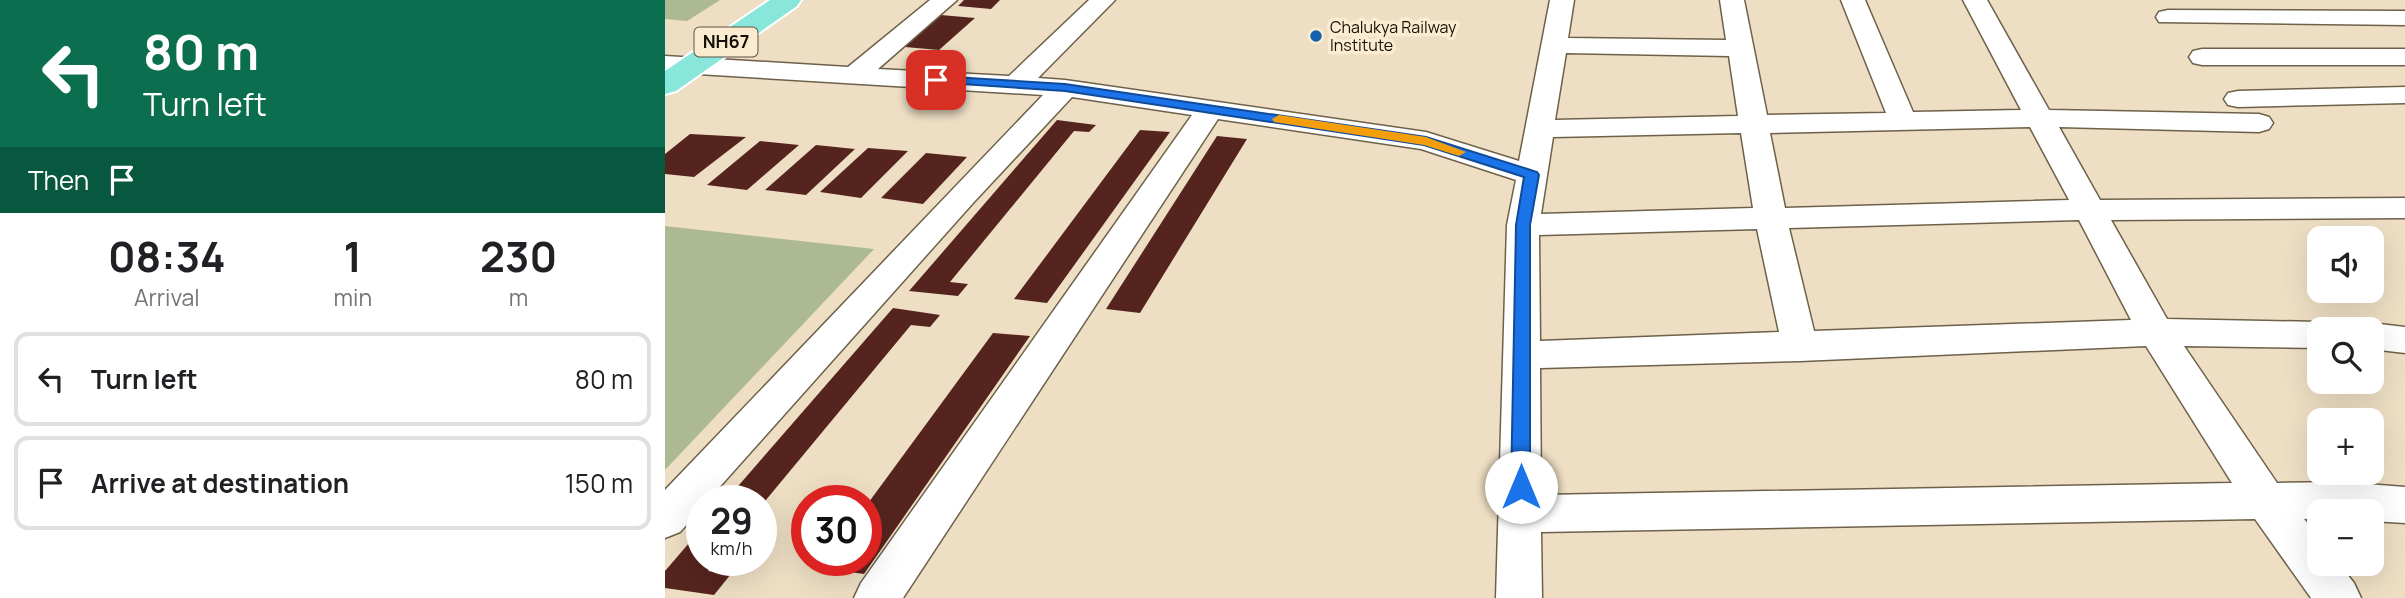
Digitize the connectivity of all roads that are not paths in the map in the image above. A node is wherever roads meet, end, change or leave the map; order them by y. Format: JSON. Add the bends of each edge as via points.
{"nodes":[{"id":1,"x":761,"y":0,"type":"edge"},
{"id":2,"x":788,"y":0,"type":"edge"},
{"id":3,"x":945,"y":0,"type":"edge"},
{"id":4,"x":1103,"y":0,"type":"edge"},
{"id":5,"x":1562,"y":0,"type":"edge"},
{"id":6,"x":1732,"y":0,"type":"edge"},
{"id":7,"x":1853,"y":0,"type":"edge"},
{"id":8,"x":1975,"y":0,"type":"edge"},
{"id":9,"x":2364,"y":0,"type":"edge"},
{"id":10,"x":2161,"y":8,"type":"edge"},
{"id":11,"x":2399,"y":23,"type":"edge"},
{"id":12,"x":1554,"y":45,"type":"junction"},
{"id":13,"x":1739,"y":48,"type":"junction"},
{"id":14,"x":2202,"y":57,"type":"junction"},
{"id":15,"x":2405,"y":57,"type":"edge"},
{"id":16,"x":671,"y":69,"type":"edge"},
{"id":17,"x":856,"y":74,"type":"junction"},
{"id":18,"x":1016,"y":85,"type":"junction"},
{"id":19,"x":1065,"y":88,"type":"junction"},
{"id":20,"x":2405,"y":95,"type":"edge"},
{"id":21,"x":2238,"y":99,"type":"junction"},
{"id":22,"x":1210,"y":109,"type":"junction"},
{"id":23,"x":2039,"y":118,"type":"junction"},
{"id":24,"x":1903,"y":121,"type":"junction"},
{"id":25,"x":1753,"y":125,"type":"junction"},
{"id":26,"x":1540,"y":129,"type":"junction"},
{"id":27,"x":1532,"y":175,"type":"junction"},
{"id":28,"x":2405,"y":208,"type":"edge"},
{"id":29,"x":2088,"y":210,"type":"junction"},
{"id":30,"x":1771,"y":219,"type":"junction"},
{"id":31,"x":1523,"y":225,"type":"junction"},
{"id":32,"x":2156,"y":332,"type":"junction"},
{"id":33,"x":2307,"y":335,"type":"edge"},
{"id":34,"x":2384,"y":338,"type":"edge"},
{"id":35,"x":2405,"y":340,"type":"edge"},
{"id":36,"x":1800,"y":346,"type":"junction"},
{"id":37,"x":1522,"y":355,"type":"junction"},
{"id":38,"x":2266,"y":501,"type":"junction"},
{"id":39,"x":2405,"y":505,"type":"edge"},
{"id":40,"x":1520,"y":514,"type":"junction"},
{"id":41,"x":665,"y":519,"type":"edge"},
{"id":42,"x":877,"y":598,"type":"edge"},
{"id":43,"x":1519,"y":598,"type":"edge"},
{"id":44,"x":2338,"y":598,"type":"edge"}],
"edges":[{"from":1,"to":16,"type":"highway","number":"NH67"},
{"from":2,"to":16,"type":"highway","number":"NH67"},
{"from":3,"to":17,"type":"street"},
{"from":4,"to":18,"type":"street"},
{"from":5,"to":12,"type":"street"},
{"from":6,"to":13,"type":"street"},
{"from":7,"to":24,"type":"street"},
{"from":8,"to":23,"type":"street"},
{"from":9,"to":11,"type":"street"},
{"from":10,"to":11,"type":"street"},
{"from":10,"to":14,"type":"street"},
{"from":12,"to":13,"type":"street"},
{"from":12,"to":26,"type":"street"},
{"from":13,"to":25,"type":"street"},
{"from":14,"to":15,"type":"street"},
{"from":14,"to":21,"type":"street"},
{"from":16,"to":17,"type":"street"},
{"from":17,"to":18,"type":"street"},
{"from":18,"to":19,"type":"street"},
{"from":19,"to":22,"type":"street"},
{"from":19,"to":41,"type":"street"},
{"from":20,"to":21,"type":"street"},
{"from":21,"to":23,"type":"street","via":[[2259,123]]},
{"from":22,"to":27,"type":"street","via":[[1426,141]]},
{"from":22,"to":42,"type":"street"},
{"from":23,"to":24,"type":"street"},
{"from":23,"to":29,"type":"street"},
{"from":24,"to":25,"type":"street"},
{"from":25,"to":26,"type":"street"},
{"from":25,"to":30,"type":"street"},
{"from":26,"to":27,"type":"street"},
{"from":27,"to":31,"type":"street"},
{"from":28,"to":29,"type":"street"},
{"from":29,"to":30,"type":"street"},
{"from":29,"to":32,"type":"street"},
{"from":30,"to":31,"type":"street"},
{"from":30,"to":36,"type":"street"},
{"from":31,"to":37,"type":"street"},
{"from":32,"to":33,"type":"street"},
{"from":32,"to":36,"type":"street"},
{"from":32,"to":38,"type":"street"},
{"from":34,"to":35,"type":"street"},
{"from":36,"to":37,"type":"street"},
{"from":37,"to":40,"type":"street"},
{"from":38,"to":39,"type":"street"},
{"from":38,"to":40,"type":"street"},
{"from":38,"to":44,"type":"street"},
{"from":40,"to":43,"type":"street"}]}
